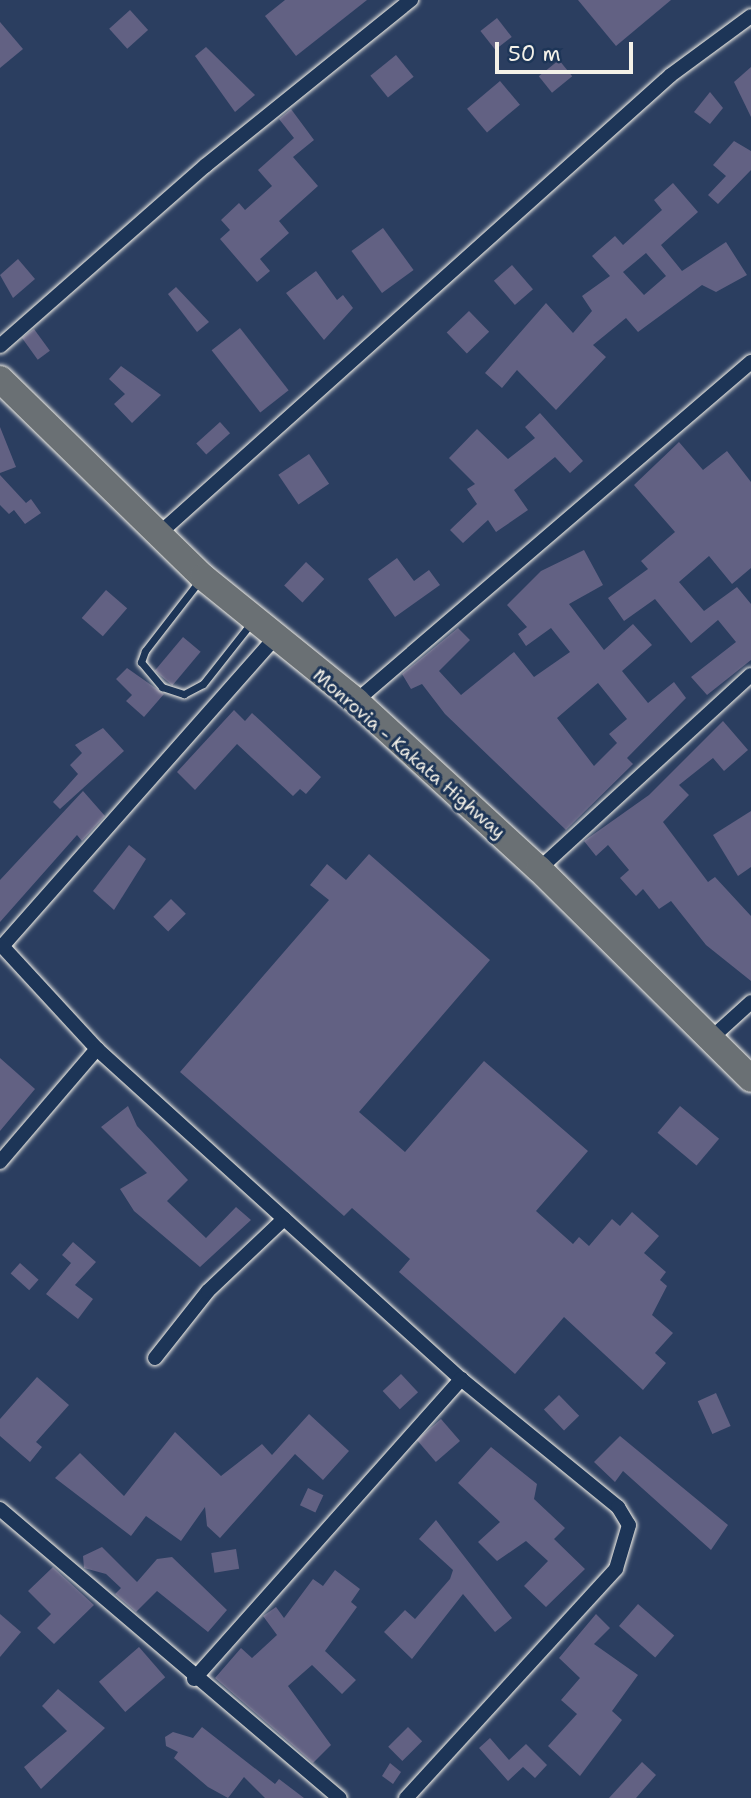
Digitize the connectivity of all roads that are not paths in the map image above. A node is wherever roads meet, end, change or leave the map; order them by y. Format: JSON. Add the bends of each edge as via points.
{"nodes":[{"id":1,"x":411,"y":0,"type":"edge"},
{"id":2,"x":751,"y":16,"type":"edge"},
{"id":3,"x":0,"y":346,"type":"edge"},
{"id":4,"x":751,"y":362,"type":"edge"},
{"id":5,"x":0,"y":379,"type":"edge"},
{"id":6,"x":162,"y":531,"type":"junction"},
{"id":7,"x":203,"y":577,"type":"junction"},
{"id":8,"x":253,"y":620,"type":"junction"},
{"id":9,"x":274,"y":639,"type":"junction"},
{"id":10,"x":751,"y":675,"type":"edge"},
{"id":11,"x":356,"y":701,"type":"junction"},
{"id":12,"x":539,"y":869,"type":"junction"},
{"id":13,"x":751,"y":1002,"type":"edge"},
{"id":14,"x":707,"y":1042,"type":"junction"},
{"id":15,"x":97,"y":1049,"type":"junction"},
{"id":16,"x":751,"y":1079,"type":"edge"},
{"id":17,"x":0,"y":1162,"type":"edge"},
{"id":18,"x":284,"y":1219,"type":"junction"},
{"id":19,"x":155,"y":1358,"type":"dead end"},
{"id":20,"x":461,"y":1379,"type":"junction"},
{"id":21,"x":0,"y":1508,"type":"edge"},
{"id":22,"x":194,"y":1679,"type":"junction"},
{"id":23,"x":340,"y":1798,"type":"edge"},
{"id":24,"x":406,"y":1798,"type":"edge"}],
"edges":[{"from":1,"to":3,"type":"street","via":[[205,166]]},
{"from":2,"to":6,"type":"street","via":[[671,75]]},
{"from":4,"to":11,"type":"street"},
{"from":5,"to":6,"type":"highway","name":"Monrovia - Kakata Highway"},
{"from":6,"to":7,"type":"highway","name":"Monrovia - Kakata Highway"},
{"from":7,"to":8,"type":"highway","name":"Monrovia - Kakata Highway"},
{"from":7,"to":8,"type":"lane","via":[[145,651],[141,662],[156,682],[184,694],[203,684]]},
{"from":8,"to":9,"type":"highway","name":"Monrovia - Kakata Highway"},
{"from":9,"to":11,"type":"highway","name":"Monrovia - Kakata Highway"},
{"from":9,"to":15,"type":"street","via":[[2,946]]},
{"from":10,"to":12,"type":"street"},
{"from":11,"to":12,"type":"highway","name":"Monrovia - Kakata Highway"},
{"from":12,"to":14,"type":"highway","name":"Monrovia - Kakata Highway"},
{"from":13,"to":14,"type":"street"},
{"from":14,"to":16,"type":"highway","name":"Monrovia - Kakata Highway"},
{"from":15,"to":17,"type":"street"},
{"from":15,"to":18,"type":"street"},
{"from":18,"to":19,"type":"street","via":[[208,1291]]},
{"from":18,"to":20,"type":"street"},
{"from":20,"to":22,"type":"street"},
{"from":20,"to":24,"type":"street","via":[[618,1507],[629,1525],[628,1544],[617,1569]]},
{"from":21,"to":22,"type":"street"},
{"from":22,"to":23,"type":"street"}]}
